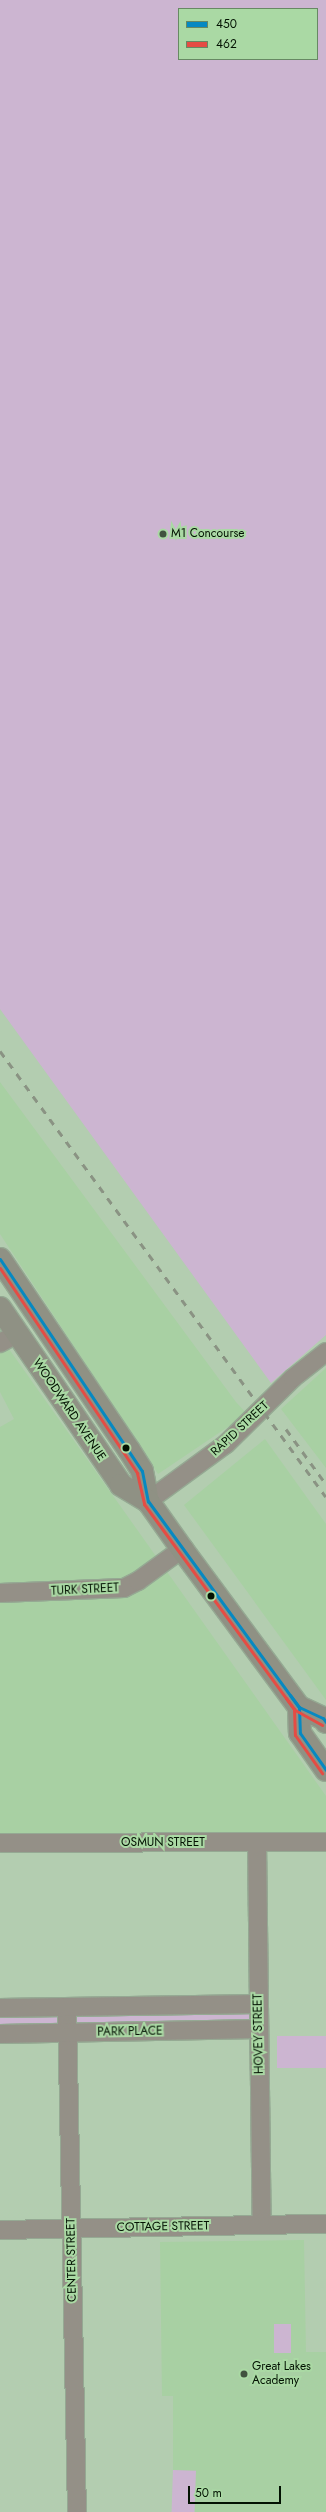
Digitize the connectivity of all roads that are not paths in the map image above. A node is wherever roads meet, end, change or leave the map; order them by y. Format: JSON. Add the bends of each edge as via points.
{"nodes":[{"id":1,"x":0,"y":1259,"type":"edge"},
{"id":2,"x":0,"y":1308,"type":"edge"},
{"id":3,"x":9,"y":1339,"type":"edge"},
{"id":4,"x":326,"y":1352,"type":"edge"},
{"id":5,"x":148,"y":1501,"type":"junction"},
{"id":6,"x":182,"y":1549,"type":"junction"},
{"id":7,"x":0,"y":1593,"type":"edge"},
{"id":8,"x":299,"y":1707,"type":"junction"},
{"id":9,"x":326,"y":1722,"type":"edge"},
{"id":10,"x":326,"y":1770,"type":"edge"},
{"id":11,"x":257,"y":1842,"type":"junction"},
{"id":12,"x":326,"y":1842,"type":"edge"},
{"id":13,"x":0,"y":1843,"type":"edge"},
{"id":14,"x":259,"y":2004,"type":"junction"},
{"id":15,"x":67,"y":2007,"type":"junction"},
{"id":16,"x":0,"y":2008,"type":"edge"},
{"id":17,"x":259,"y":2029,"type":"junction"},
{"id":18,"x":68,"y":2033,"type":"junction"},
{"id":19,"x":0,"y":2034,"type":"edge"},
{"id":20,"x":326,"y":2224,"type":"edge"},
{"id":21,"x":262,"y":2225,"type":"junction"},
{"id":22,"x":72,"y":2229,"type":"junction"},
{"id":23,"x":0,"y":2230,"type":"edge"},
{"id":24,"x":77,"y":2512,"type":"edge"}],
"edges":[{"from":1,"to":5,"type":"main road","name":"WOODWARD AVENUE","via":[[142,1471]]},
{"from":2,"to":3,"type":"main road","name":"WOODWARD AVENUE"},
{"from":3,"to":5,"type":"main road","name":"WOODWARD AVENUE","via":[[121,1484]]},
{"from":4,"to":5,"type":"street","name":"RAPID STREET","via":[[293,1378],[226,1444]]},
{"from":5,"to":6,"type":"main road","name":"WOODWARD AVENUE"},
{"from":6,"to":7,"type":"street","name":"TURK STREET","via":[[138,1581],[124,1588]]},
{"from":6,"to":8,"type":"main road","name":"WOODWARD AVENUE"},
{"from":8,"to":9,"type":"main road","name":"WOODWARD AVENUE","via":[[323,1718]]},
{"from":8,"to":10,"type":"main road","via":[[300,1733]]},
{"from":11,"to":12,"type":"street","name":"OSMUN STREET"},
{"from":11,"to":13,"type":"street","name":"OSMUN STREET"},
{"from":11,"to":14,"type":"street","name":"HOVEY STREET"},
{"from":14,"to":15,"type":"street"},
{"from":14,"to":17,"type":"street","name":"HOVEY STREET"},
{"from":15,"to":16,"type":"street"},
{"from":15,"to":18,"type":"street","name":"CENTER STREET"},
{"from":17,"to":18,"type":"street","name":"PARK PLACE"},
{"from":17,"to":21,"type":"street","name":"HOVEY STREET"},
{"from":18,"to":19,"type":"street","name":"PARK PLACE"},
{"from":18,"to":22,"type":"street","name":"CENTER STREET"},
{"from":20,"to":21,"type":"street","name":"COTTAGE STREET"},
{"from":21,"to":22,"type":"street","name":"COTTAGE STREET"},
{"from":22,"to":23,"type":"street","name":"COTTAGE STREET"},
{"from":22,"to":24,"type":"street","name":"CENTER STREET"}]}
